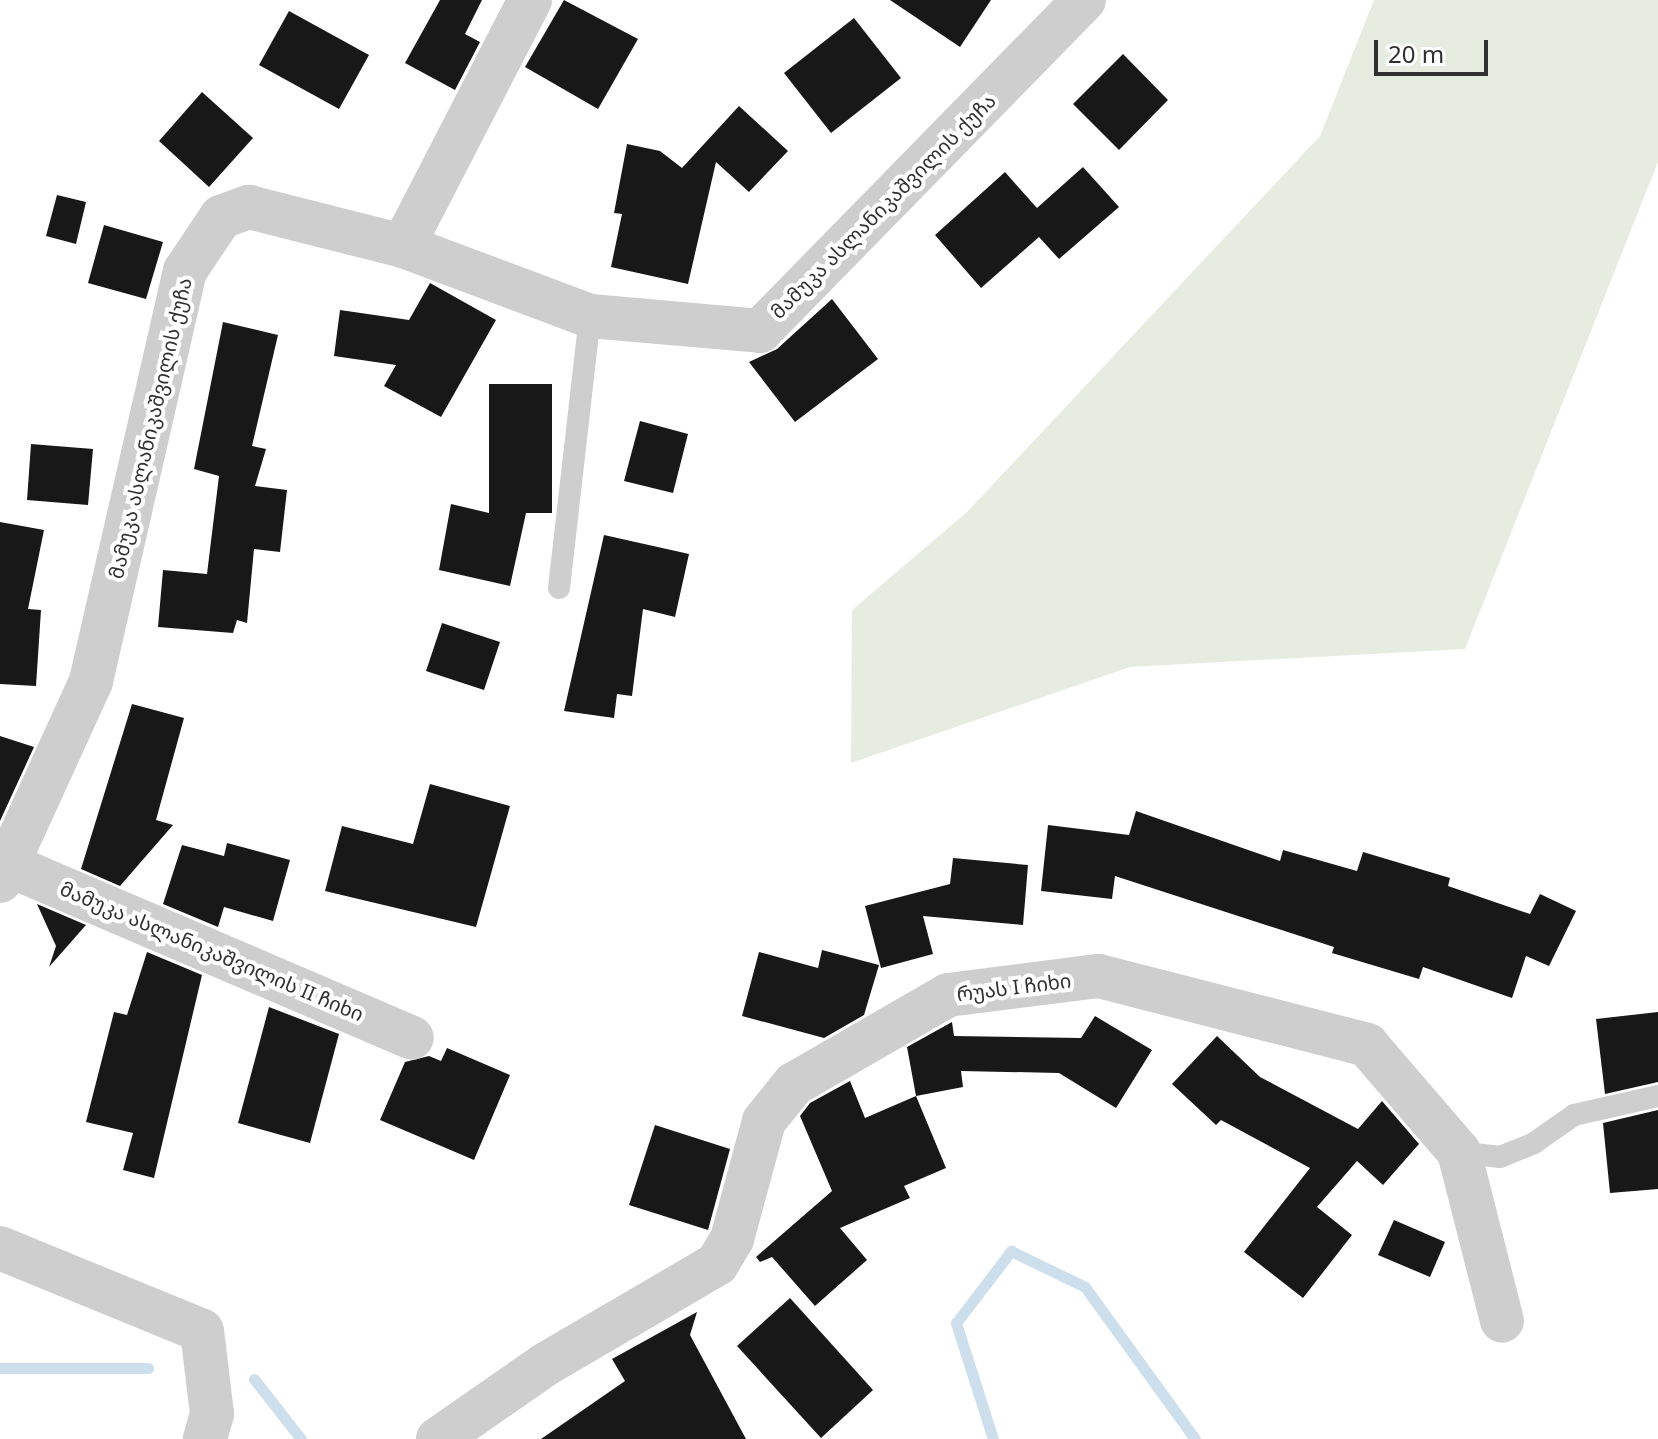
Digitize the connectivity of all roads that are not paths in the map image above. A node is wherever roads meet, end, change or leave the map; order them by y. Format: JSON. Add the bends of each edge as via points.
{"nodes":[{"id":1,"x":530,"y":0,"type":"edge"},
{"id":2,"x":1084,"y":0,"type":"edge"},
{"id":3,"x":403,"y":246,"type":"junction"},
{"id":4,"x":590,"y":316,"type":"junction"},
{"id":5,"x":559,"y":588,"type":"dead end"},
{"id":6,"x":5,"y":873,"type":"edge"},
{"id":7,"x":412,"y":1038,"type":"dead end"},
{"id":8,"x":1658,"y":1096,"type":"edge"},
{"id":9,"x":1459,"y":1152,"type":"junction"},
{"id":10,"x":0,"y":1248,"type":"edge"},
{"id":11,"x":1502,"y":1321,"type":"dead end"},
{"id":12,"x":205,"y":1439,"type":"edge"},
{"id":13,"x":438,"y":1439,"type":"edge"}],
"edges":[{"from":1,"to":3,"type":"street"},
{"from":2,"to":4,"type":"street","name":"მამუკა ასლანიკაშვილის ქუჩა","via":[[760,331]]},
{"from":3,"to":4,"type":"street","name":"მამუკა ასლანიკაშვილის ქუჩა"},
{"from":3,"to":6,"type":"street","name":"მამუკა ასლანიკაშვილის ქუჩა","via":[[249,207],[221,217],[185,271],[91,681]]},
{"from":4,"to":5,"type":"lane"},
{"from":6,"to":7,"type":"street","name":"მამუკა ასლანიკაშვილის II ჩიხი"},
{"from":8,"to":9,"type":"lane","via":[[1574,1115],[1534,1143],[1500,1157]]},
{"from":9,"to":11,"type":"street","name":"რუას I ჩიხი"},
{"from":9,"to":13,"type":"street","name":"რუას I ჩიხი","via":[[1367,1045],[1099,976],[948,995],[794,1084],[764,1121],[732,1239],[717,1264],[546,1364]]},
{"from":10,"to":12,"type":"street","via":[[202,1331],[212,1414]]}]}
